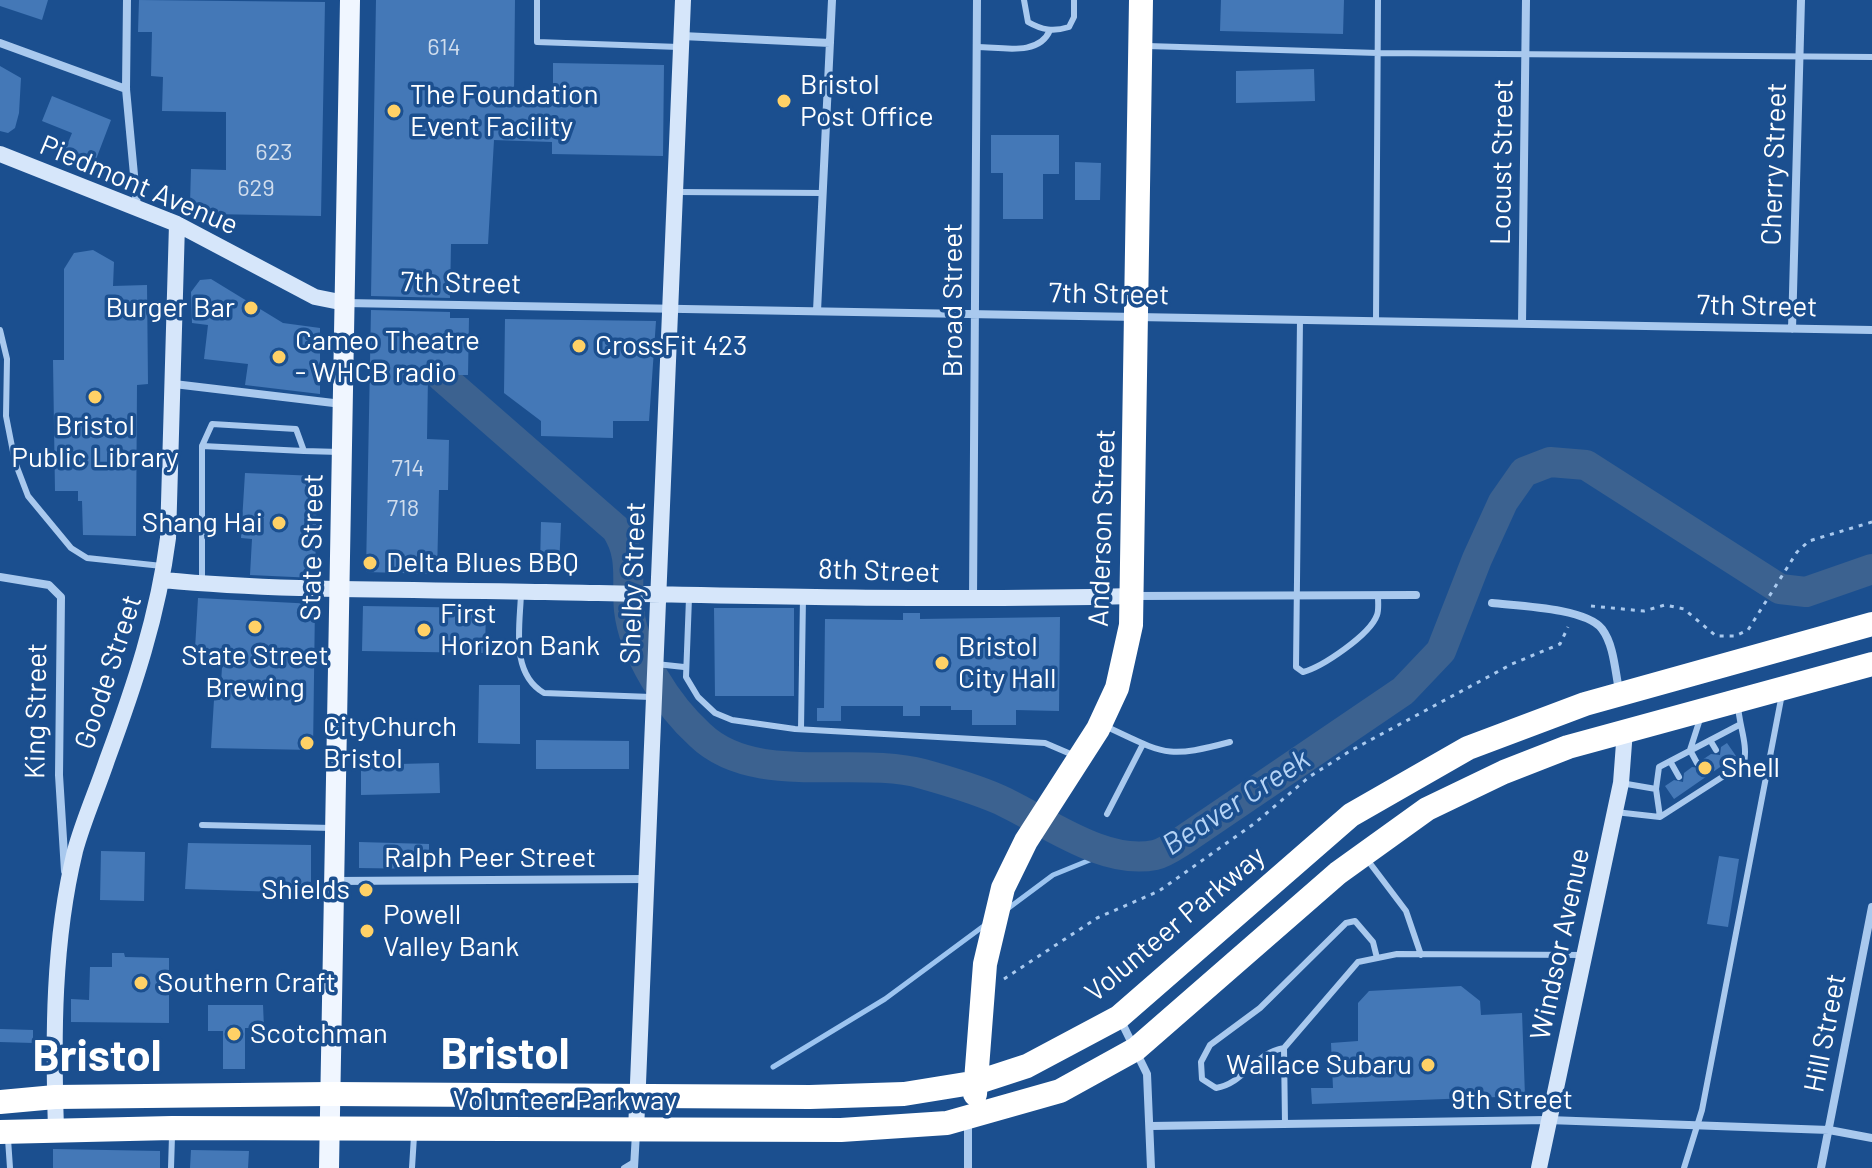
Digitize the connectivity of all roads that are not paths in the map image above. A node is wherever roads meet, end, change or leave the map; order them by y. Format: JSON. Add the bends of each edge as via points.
{"nodes":[{"id":1,"x":127,"y":0,"type":"edge"},
{"id":2,"x":350,"y":0,"type":"edge"},
{"id":3,"x":537,"y":0,"type":"edge"},
{"id":4,"x":683,"y":0,"type":"edge"},
{"id":5,"x":832,"y":0,"type":"edge"},
{"id":6,"x":977,"y":0,"type":"edge"},
{"id":7,"x":1024,"y":0,"type":"edge"},
{"id":8,"x":1074,"y":0,"type":"edge"},
{"id":9,"x":1141,"y":0,"type":"edge"},
{"id":10,"x":1378,"y":0,"type":"edge"},
{"id":11,"x":1526,"y":0,"type":"edge"},
{"id":12,"x":1801,"y":0,"type":"edge"},
{"id":13,"x":1050,"y":30,"type":"junction"},
{"id":14,"x":681,"y":41,"type":"junction"},
{"id":15,"x":0,"y":43,"type":"edge"},
{"id":16,"x":830,"y":43,"type":"junction"},
{"id":17,"x":1140,"y":46,"type":"junction"},
{"id":18,"x":977,"y":47,"type":"junction"},
{"id":19,"x":1378,"y":53,"type":"junction"},
{"id":20,"x":1525,"y":55,"type":"junction"},
{"id":21,"x":1872,"y":57,"type":"edge"},
{"id":22,"x":1799,"y":59,"type":"junction"},
{"id":23,"x":126,"y":89,"type":"junction"},
{"id":24,"x":0,"y":154,"type":"edge"},
{"id":25,"x":675,"y":192,"type":"junction"},
{"id":26,"x":822,"y":193,"type":"junction"},
{"id":27,"x":137,"y":207,"type":"junction"},
{"id":28,"x":177,"y":224,"type":"junction"},
{"id":29,"x":345,"y":303,"type":"junction"},
{"id":30,"x":670,"y":309,"type":"junction"},
{"id":31,"x":817,"y":311,"type":"junction"},
{"id":32,"x":975,"y":314,"type":"junction"},
{"id":33,"x":1137,"y":317,"type":"junction"},
{"id":34,"x":1300,"y":320,"type":"junction"},
{"id":35,"x":1376,"y":321,"type":"junction"},
{"id":36,"x":1522,"y":324,"type":"junction"},
{"id":37,"x":1792,"y":329,"type":"junction"},
{"id":38,"x":0,"y":330,"type":"edge"},
{"id":39,"x":1872,"y":330,"type":"edge"},
{"id":40,"x":174,"y":384,"type":"junction"},
{"id":41,"x":343,"y":404,"type":"junction"},
{"id":42,"x":202,"y":446,"type":"junction"},
{"id":43,"x":304,"y":451,"type":"junction"},
{"id":44,"x":342,"y":452,"type":"junction"},
{"id":45,"x":164,"y":573,"type":"junction"},
{"id":46,"x":3,"y":579,"type":"edge"},
{"id":47,"x":202,"y":584,"type":"junction"},
{"id":48,"x":339,"y":589,"type":"junction"},
{"id":49,"x":0,"y":591,"type":"edge"},
{"id":50,"x":521,"y":591,"type":"junction"},
{"id":51,"x":652,"y":594,"type":"junction"},
{"id":52,"x":689,"y":594,"type":"junction"},
{"id":53,"x":803,"y":595,"type":"junction"},
{"id":54,"x":1416,"y":595,"type":"dead end"},
{"id":55,"x":1134,"y":596,"type":"junction"},
{"id":56,"x":1297,"y":596,"type":"junction"},
{"id":57,"x":1378,"y":596,"type":"junction"},
{"id":58,"x":973,"y":601,"type":"junction"},
{"id":59,"x":1492,"y":603,"type":"dead end"},
{"id":60,"x":1872,"y":624,"type":"edge"},
{"id":61,"x":655,"y":664,"type":"junction"},
{"id":62,"x":1872,"y":664,"type":"edge"},
{"id":63,"x":684,"y":667,"type":"junction"},
{"id":64,"x":1784,"y":687,"type":"junction"},
{"id":65,"x":1620,"y":694,"type":"junction"},
{"id":66,"x":654,"y":698,"type":"junction"},
{"id":67,"x":1738,"y":700,"type":"junction"},
{"id":68,"x":1704,"y":708,"type":"junction"},
{"id":69,"x":1100,"y":724,"type":"junction"},
{"id":70,"x":1739,"y":725,"type":"junction"},
{"id":71,"x":801,"y":729,"type":"junction"},
{"id":72,"x":1625,"y":730,"type":"junction"},
{"id":73,"x":1710,"y":740,"type":"junction"},
{"id":74,"x":1230,"y":742,"type":"dead end"},
{"id":75,"x":1143,"y":744,"type":"junction"},
{"id":76,"x":1690,"y":750,"type":"junction"},
{"id":77,"x":1716,"y":750,"type":"dead end"},
{"id":78,"x":1080,"y":758,"type":"junction"},
{"id":79,"x":1670,"y":761,"type":"junction"},
{"id":80,"x":1697,"y":763,"type":"dead end"},
{"id":81,"x":1724,"y":765,"type":"dead end"},
{"id":82,"x":1728,"y":774,"type":"junction"},
{"id":83,"x":1679,"y":777,"type":"dead end"},
{"id":84,"x":1705,"y":778,"type":"dead end"},
{"id":85,"x":1621,"y":783,"type":"junction"},
{"id":86,"x":1710,"y":786,"type":"junction"},
{"id":87,"x":1656,"y":789,"type":"junction"},
{"id":88,"x":1687,"y":790,"type":"dead end"},
{"id":89,"x":1691,"y":798,"type":"junction"},
{"id":90,"x":1615,"y":812,"type":"junction"},
{"id":91,"x":1107,"y":814,"type":"dead end"},
{"id":92,"x":1660,"y":817,"type":"junction"},
{"id":93,"x":202,"y":825,"type":"dead end"},
{"id":94,"x":335,"y":828,"type":"junction"},
{"id":95,"x":1362,"y":853,"type":"junction"},
{"id":96,"x":646,"y":879,"type":"junction"},
{"id":97,"x":334,"y":881,"type":"junction"},
{"id":98,"x":66,"y":894,"type":"junction"},
{"id":99,"x":1872,"y":907,"type":"edge"},
{"id":100,"x":1421,"y":955,"type":"junction"},
{"id":101,"x":1584,"y":955,"type":"junction"},
{"id":102,"x":1377,"y":958,"type":"junction"},
{"id":103,"x":1119,"y":1017,"type":"junction"},
{"id":104,"x":1284,"y":1048,"type":"junction"},
{"id":105,"x":1136,"y":1049,"type":"junction"},
{"id":106,"x":978,"y":1082,"type":"junction"},
{"id":107,"x":330,"y":1094,"type":"junction"},
{"id":108,"x":637,"y":1096,"type":"junction"},
{"id":109,"x":55,"y":1097,"type":"junction"},
{"id":110,"x":0,"y":1102,"type":"edge"},
{"id":111,"x":968,"y":1119,"type":"junction"},
{"id":112,"x":1548,"y":1120,"type":"junction"},
{"id":113,"x":1285,"y":1124,"type":"junction"},
{"id":114,"x":1151,"y":1126,"type":"junction"},
{"id":115,"x":1696,"y":1126,"type":"junction"},
{"id":116,"x":172,"y":1128,"type":"junction"},
{"id":117,"x":56,"y":1129,"type":"junction"},
{"id":118,"x":330,"y":1129,"type":"junction"},
{"id":119,"x":414,"y":1130,"type":"junction"},
{"id":120,"x":1829,"y":1130,"type":"junction"},
{"id":121,"x":636,"y":1131,"type":"junction"},
{"id":122,"x":4,"y":1132,"type":"edge"},
{"id":123,"x":1872,"y":1138,"type":"edge"},
{"id":124,"x":634,"y":1165,"type":"edge"},
{"id":125,"x":10,"y":1168,"type":"edge"},
{"id":126,"x":171,"y":1168,"type":"edge"},
{"id":127,"x":329,"y":1168,"type":"edge"},
{"id":128,"x":412,"y":1168,"type":"edge"},
{"id":129,"x":624,"y":1168,"type":"edge"},
{"id":130,"x":968,"y":1168,"type":"edge"},
{"id":131,"x":1151,"y":1168,"type":"edge"},
{"id":132,"x":1539,"y":1168,"type":"edge"},
{"id":133,"x":1684,"y":1168,"type":"edge"},
{"id":134,"x":1821,"y":1168,"type":"edge"}],
"edges":[{"from":1,"to":23,"type":"street"},
{"from":2,"to":29,"type":"main road","name":"State Street"},
{"from":3,"to":14,"type":"lane","via":[[537,42]]},
{"from":4,"to":14,"type":"street","name":"Shelby Street"},
{"from":5,"to":16,"type":"street"},
{"from":6,"to":18,"type":"street","name":"Broad Street"},
{"from":7,"to":13,"type":"lane","via":[[1028,22]]},
{"from":8,"to":13,"type":"lane","via":[[1069,27]]},
{"from":9,"to":17,"type":"highway","name":"Anderson Street"},
{"from":10,"to":19,"type":"lane"},
{"from":11,"to":20,"type":"street","name":"Locust Street"},
{"from":12,"to":22,"type":"street","name":"Cherry Street"},
{"from":13,"to":18,"type":"lane","via":[[1033,48]]},
{"from":14,"to":16,"type":"street"},
{"from":14,"to":25,"type":"street","name":"Shelby Street"},
{"from":15,"to":23,"type":"street"},
{"from":16,"to":26,"type":"street"},
{"from":17,"to":19,"type":"lane"},
{"from":17,"to":33,"type":"highway","name":"Anderson Street"},
{"from":18,"to":32,"type":"street","name":"Broad Street"},
{"from":19,"to":20,"type":"lane"},
{"from":19,"to":35,"type":"lane"},
{"from":20,"to":22,"type":"lane"},
{"from":20,"to":36,"type":"street","name":"Locust Street"},
{"from":21,"to":22,"type":"lane"},
{"from":22,"to":37,"type":"street","name":"Cherry Street"},
{"from":23,"to":27,"type":"street"},
{"from":24,"to":27,"type":"street","name":"Piedmont Avenue"},
{"from":25,"to":26,"type":"lane"},
{"from":25,"to":30,"type":"street","name":"Shelby Street"},
{"from":26,"to":31,"type":"street"},
{"from":27,"to":28,"type":"street","name":"Piedmont Avenue"},
{"from":28,"to":29,"type":"street","name":"Piedmont Avenue","via":[[315,297]]},
{"from":28,"to":40,"type":"street","name":"Goode Street"},
{"from":29,"to":30,"type":"street","name":"7th Street"},
{"from":29,"to":41,"type":"main road","name":"State Street"},
{"from":30,"to":31,"type":"street","name":"7th Street"},
{"from":30,"to":51,"type":"street","name":"Shelby Street"},
{"from":31,"to":32,"type":"street","name":"7th Street"},
{"from":32,"to":33,"type":"street","name":"7th Street"},
{"from":32,"to":58,"type":"street","name":"Broad Street"},
{"from":33,"to":34,"type":"street","name":"7th Street"},
{"from":33,"to":55,"type":"highway","name":"Anderson Street"},
{"from":34,"to":35,"type":"street","name":"7th Street"},
{"from":34,"to":56,"type":"lane"},
{"from":35,"to":36,"type":"street","name":"7th Street"},
{"from":36,"to":37,"type":"street","name":"7th Street"},
{"from":37,"to":39,"type":"street","name":"7th Street"},
{"from":38,"to":45,"type":"lane","via":[[7,359],[6,416],[28,496],[71,548],[87,558]]},
{"from":40,"to":41,"type":"street"},
{"from":40,"to":45,"type":"street","name":"Goode Street"},
{"from":41,"to":44,"type":"main road","name":"State Street"},
{"from":42,"to":43,"type":"lane"},
{"from":42,"to":43,"type":"lane","via":[[212,424],[296,429]]},
{"from":42,"to":47,"type":"lane"},
{"from":43,"to":44,"type":"lane"},
{"from":44,"to":48,"type":"main road","name":"State Street"},
{"from":45,"to":47,"type":"street"},
{"from":45,"to":98,"type":"street","name":"Goode Street","via":[[152,628],[76,849]]},
{"from":46,"to":49,"type":"street"},
{"from":46,"to":98,"type":"street","name":"King Street","via":[[49,585],[61,597],[59,775]]},
{"from":47,"to":48,"type":"street"},
{"from":48,"to":50,"type":"street","name":"8th Street"},
{"from":48,"to":94,"type":"main road","name":"State Street"},
{"from":50,"to":51,"type":"street","name":"8th Street"},
{"from":50,"to":66,"type":"lane","via":[[520,656],[531,685],[544,693]]},
{"from":51,"to":52,"type":"street","name":"8th Street"},
{"from":51,"to":61,"type":"street","name":"Shelby Street"},
{"from":52,"to":53,"type":"street","name":"8th Street"},
{"from":52,"to":63,"type":"lane"},
{"from":53,"to":58,"type":"street","name":"8th Street"},
{"from":53,"to":71,"type":"lane"},
{"from":54,"to":57,"type":"street","name":"8th Street"},
{"from":55,"to":56,"type":"street","name":"8th Street"},
{"from":55,"to":58,"type":"street","name":"8th Street"},
{"from":55,"to":69,"type":"highway","name":"Anderson Street","via":[[1122,671]]},
{"from":56,"to":57,"type":"street","name":"8th Street"},
{"from":56,"to":57,"type":"lane","via":[[1294,658],[1303,672],[1321,668],[1369,627],[1377,615]]},
{"from":59,"to":65,"type":"street","via":[[1595,622],[1608,640]]},
{"from":60,"to":65,"type":"highway","name":"Volunteer Parkway"},
{"from":61,"to":63,"type":"lane"},
{"from":61,"to":66,"type":"street","name":"Shelby Street"},
{"from":62,"to":64,"type":"highway","name":"Volunteer Parkway"},
{"from":63,"to":71,"type":"lane","via":[[698,697],[715,713]]},
{"from":64,"to":67,"type":"highway","name":"Volunteer Parkway"},
{"from":64,"to":115,"type":"lane"},
{"from":65,"to":72,"type":"highway"},
{"from":65,"to":103,"type":"highway","name":"Volunteer Parkway","via":[[1468,748],[1362,808],[1307,850]]},
{"from":66,"to":96,"type":"street","name":"Shelby Street"},
{"from":67,"to":68,"type":"highway","name":"Volunteer Parkway"},
{"from":67,"to":70,"type":"lane"},
{"from":68,"to":72,"type":"highway","name":"Volunteer Parkway"},
{"from":68,"to":76,"type":"lane"},
{"from":69,"to":75,"type":"lane"},
{"from":69,"to":78,"type":"highway","name":"Anderson Street"},
{"from":70,"to":73,"type":"lane"},
{"from":70,"to":82,"type":"lane","via":[[1747,748],[1744,763]]},
{"from":71,"to":78,"type":"lane","via":[[1010,739],[1045,743]]},
{"from":72,"to":85,"type":"street","name":"Windsor Avenue"},
{"from":72,"to":95,"type":"highway","name":"Volunteer Parkway","via":[[1542,756],[1469,788]]},
{"from":73,"to":76,"type":"lane"},
{"from":73,"to":77,"type":"lane"},
{"from":74,"to":75,"type":"lane","via":[[1181,755]]},
{"from":75,"to":91,"type":"lane"},
{"from":76,"to":79,"type":"lane"},
{"from":76,"to":80,"type":"lane"},
{"from":78,"to":106,"type":"highway","name":"Anderson Street","via":[[1013,864],[988,946]]},
{"from":79,"to":83,"type":"lane"},
{"from":79,"to":87,"type":"lane","via":[[1659,767]]},
{"from":81,"to":82,"type":"lane"},
{"from":82,"to":86,"type":"lane"},
{"from":84,"to":86,"type":"lane"},
{"from":85,"to":87,"type":"lane"},
{"from":85,"to":90,"type":"street","name":"Windsor Avenue"},
{"from":86,"to":89,"type":"lane"},
{"from":87,"to":92,"type":"lane"},
{"from":88,"to":89,"type":"lane"},
{"from":89,"to":92,"type":"lane"},
{"from":90,"to":92,"type":"lane"},
{"from":90,"to":101,"type":"street","name":"Windsor Avenue"},
{"from":93,"to":94,"type":"lane"},
{"from":94,"to":97,"type":"main road","name":"State Street"},
{"from":95,"to":100,"type":"lane","via":[[1406,911]]},
{"from":95,"to":105,"type":"highway","name":"Volunteer Parkway"},
{"from":96,"to":97,"type":"street","name":"Ralph Peer Street"},
{"from":96,"to":108,"type":"street","name":"Shelby Street"},
{"from":97,"to":107,"type":"main road","name":"State Street"},
{"from":98,"to":109,"type":"street","name":"Goode Street","via":[[56,980]]},
{"from":99,"to":120,"type":"street","name":"Hill Street"},
{"from":100,"to":101,"type":"lane"},
{"from":100,"to":102,"type":"lane"},
{"from":101,"to":112,"type":"street","name":"Windsor Avenue"},
{"from":102,"to":104,"type":"lane","via":[[1358,962]]},
{"from":102,"to":104,"type":"lane","via":[[1364,927],[1346,923],[1260,1008],[1210,1045],[1201,1062],[1202,1079],[1216,1088],[1232,1086],[1259,1057]]},
{"from":103,"to":105,"type":"street"},
{"from":103,"to":106,"type":"highway","name":"Volunteer Parkway","via":[[1027,1066]]},
{"from":104,"to":113,"type":"lane"},
{"from":105,"to":111,"type":"highway","name":"Volunteer Parkway","via":[[1060,1091]]},
{"from":105,"to":114,"type":"street","via":[[1147,1074]]},
{"from":106,"to":108,"type":"highway","name":"Volunteer Parkway","via":[[904,1094]]},
{"from":106,"to":111,"type":"highway","name":"Anderson Street"},
{"from":107,"to":108,"type":"highway","name":"Volunteer Parkway"},
{"from":107,"to":109,"type":"highway","name":"Volunteer Parkway"},
{"from":107,"to":118,"type":"main road","name":"State Street"},
{"from":108,"to":121,"type":"street","name":"Shelby Street"},
{"from":109,"to":110,"type":"highway","name":"Volunteer Parkway"},
{"from":109,"to":117,"type":"street","name":"Goode Street"},
{"from":111,"to":121,"type":"highway","name":"Volunteer Parkway","via":[[872,1129]]},
{"from":111,"to":130,"type":"street"},
{"from":112,"to":113,"type":"street","name":"9th Street"},
{"from":112,"to":115,"type":"street","name":"9th Street"},
{"from":112,"to":132,"type":"street","name":"Windsor Avenue"},
{"from":113,"to":114,"type":"street","name":"9th Street"},
{"from":114,"to":131,"type":"street"},
{"from":115,"to":120,"type":"street","name":"9th Street"},
{"from":115,"to":133,"type":"lane"},
{"from":116,"to":117,"type":"highway","name":"Volunteer Parkway"},
{"from":116,"to":118,"type":"highway","name":"Volunteer Parkway"},
{"from":116,"to":126,"type":"lane"},
{"from":117,"to":122,"type":"highway","name":"Volunteer Parkway"},
{"from":118,"to":119,"type":"highway","name":"Volunteer Parkway"},
{"from":118,"to":127,"type":"main road","name":"State Street"},
{"from":119,"to":121,"type":"highway","name":"Volunteer Parkway"},
{"from":119,"to":128,"type":"lane"},
{"from":120,"to":123,"type":"street","name":"9th Street"},
{"from":120,"to":134,"type":"street","name":"Hill Street"},
{"from":121,"to":124,"type":"street","name":"Shelby Street"},
{"from":122,"to":125,"type":"lane"},
{"from":124,"to":129,"type":"lane"}]}
